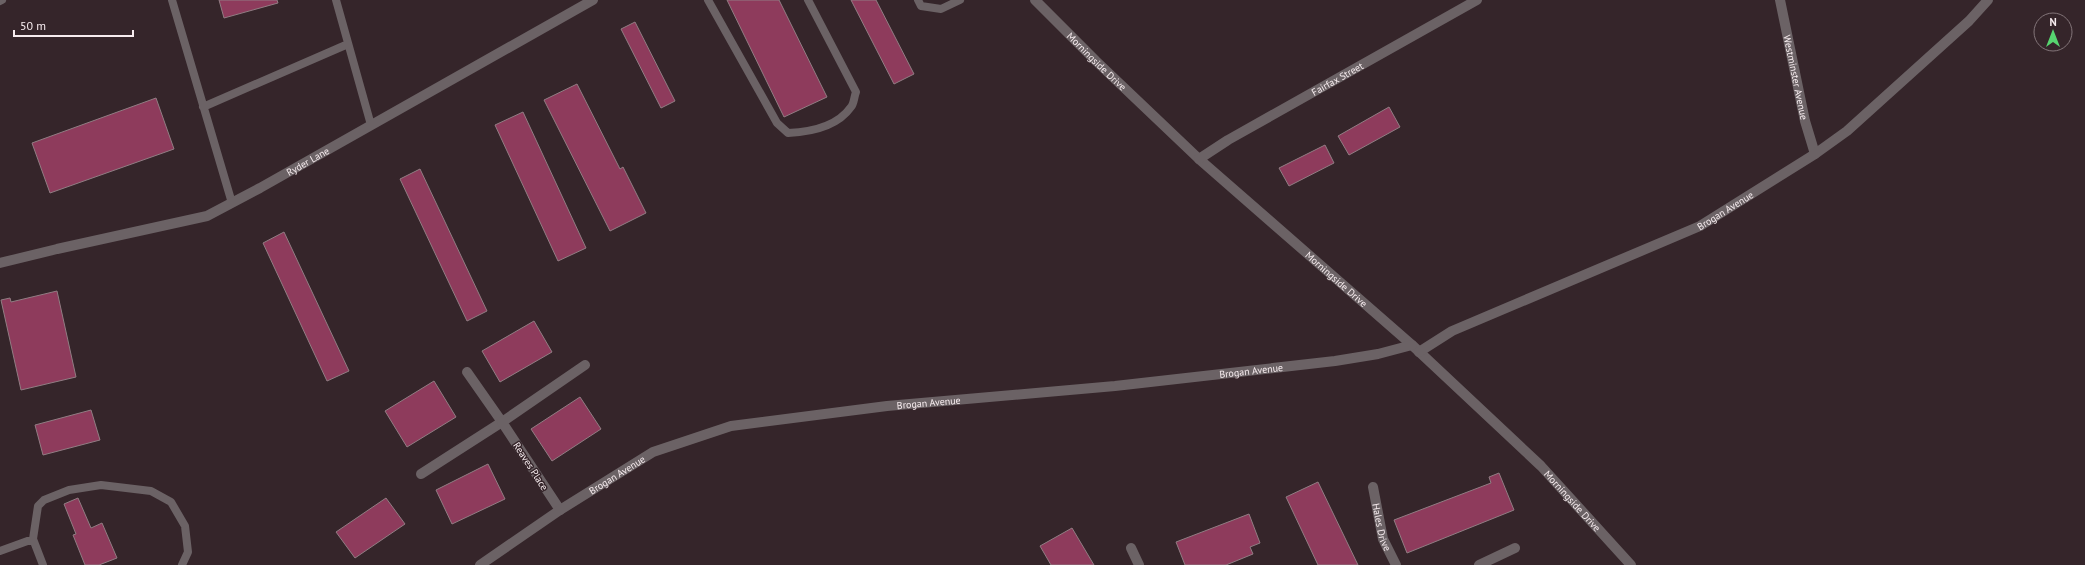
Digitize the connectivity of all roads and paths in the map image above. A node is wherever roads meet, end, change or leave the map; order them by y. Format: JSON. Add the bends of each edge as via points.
{"nodes":[{"id":1,"x":172,"y":0,"type":"edge"},
{"id":2,"x":336,"y":0,"type":"edge"},
{"id":3,"x":593,"y":0,"type":"edge"},
{"id":4,"x":708,"y":0,"type":"edge"},
{"id":5,"x":808,"y":0,"type":"edge"},
{"id":6,"x":918,"y":0,"type":"edge"},
{"id":7,"x":960,"y":0,"type":"edge"},
{"id":8,"x":1035,"y":0,"type":"edge"},
{"id":9,"x":1477,"y":0,"type":"edge"},
{"id":10,"x":1780,"y":0,"type":"edge"},
{"id":11,"x":1988,"y":0,"type":"edge"},
{"id":12,"x":348,"y":44,"type":"junction"},
{"id":13,"x":203,"y":107,"type":"junction"},
{"id":14,"x":371,"y":125,"type":"junction"},
{"id":15,"x":1814,"y":154,"type":"junction"},
{"id":16,"x":1199,"y":159,"type":"junction"},
{"id":17,"x":232,"y":203,"type":"junction"},
{"id":18,"x":0,"y":263,"type":"edge"},
{"id":19,"x":1416,"y":349,"type":"junction"},
{"id":20,"x":585,"y":365,"type":"dead end"},
{"id":21,"x":467,"y":372,"type":"dead end"},
{"id":22,"x":502,"y":422,"type":"junction"},
{"id":23,"x":421,"y":474,"type":"dead end"},
{"id":24,"x":1373,"y":487,"type":"dead end"},
{"id":25,"x":560,"y":510,"type":"junction"},
{"id":26,"x":33,"y":539,"type":"junction"},
{"id":27,"x":1131,"y":548,"type":"dead end"},
{"id":28,"x":1515,"y":548,"type":"dead end"},
{"id":29,"x":0,"y":551,"type":"edge"},
{"id":30,"x":43,"y":565,"type":"edge"},
{"id":31,"x":182,"y":565,"type":"edge"},
{"id":32,"x":480,"y":565,"type":"edge"},
{"id":33,"x":1139,"y":565,"type":"edge"},
{"id":34,"x":1396,"y":565,"type":"edge"},
{"id":35,"x":1479,"y":565,"type":"edge"},
{"id":36,"x":1631,"y":565,"type":"edge"}],
"edges":[{"from":1,"to":13,"type":"lane"},
{"from":2,"to":12,"type":"lane"},
{"from":3,"to":14,"type":"street","name":"Ryder Lane"},
{"from":4,"to":5,"type":"lane","via":[[777,124],[788,133],[808,132],[834,122],[851,107],[856,92]]},
{"from":6,"to":7,"type":"lane","via":[[921,6],[941,9]]},
{"from":8,"to":16,"type":"street","name":"Morningside Drive"},
{"from":9,"to":16,"type":"street","name":"Fairfax Street","via":[[1228,140]]},
{"from":10,"to":15,"type":"street","name":"Westminster Avenue"},
{"from":11,"to":15,"type":"street","name":"Brogan Avenue","via":[[1969,21],[1847,131]]},
{"from":12,"to":13,"type":"lane"},
{"from":12,"to":14,"type":"lane"},
{"from":13,"to":17,"type":"lane"},
{"from":14,"to":17,"type":"street","name":"Ryder Lane"},
{"from":15,"to":19,"type":"street","name":"Brogan Avenue","via":[[1700,226],[1452,331]]},
{"from":16,"to":19,"type":"street","name":"Morningside Drive"},
{"from":17,"to":18,"type":"street","name":"Ryder Lane","via":[[207,216]]},
{"from":19,"to":25,"type":"street","name":"Brogan Avenue","via":[[1327,362],[1115,386],[887,406],[731,426],[653,452]]},
{"from":19,"to":36,"type":"street","name":"Morningside Drive","via":[[1541,466]]},
{"from":20,"to":22,"type":"street"},
{"from":21,"to":22,"type":"street","name":"Reaves Place"},
{"from":22,"to":23,"type":"street"},
{"from":22,"to":25,"type":"street","name":"Reaves Place"},
{"from":24,"to":34,"type":"street","name":"Hales Drive","via":[[1383,539]]},
{"from":25,"to":32,"type":"street","name":"Brogan Avenue"},
{"from":26,"to":29,"type":"lane"},
{"from":26,"to":30,"type":"lane"},
{"from":26,"to":31,"type":"lane","via":[[38,506],[44,500],[69,490],[101,485],[151,491],[172,502],[186,526],[188,552]]},
{"from":27,"to":33,"type":"street"},
{"from":28,"to":35,"type":"street"}]}
